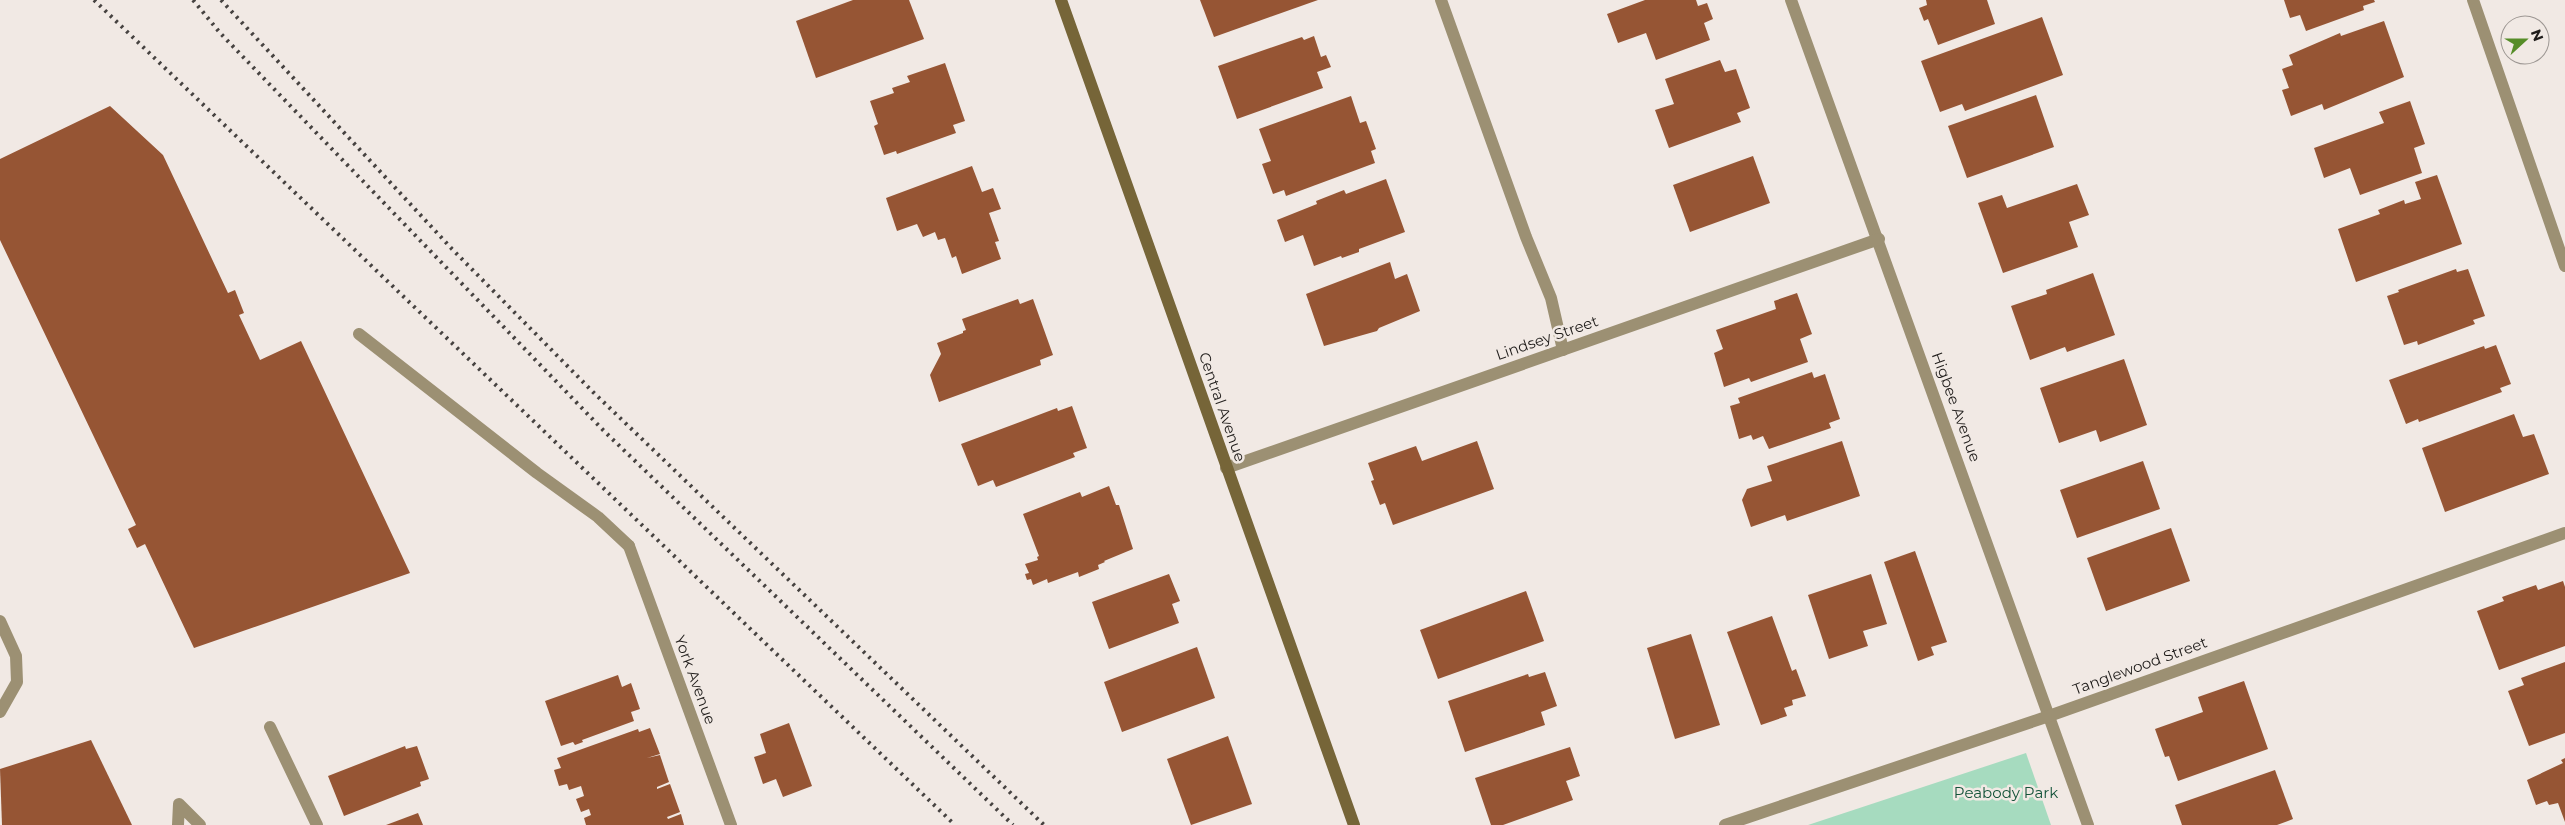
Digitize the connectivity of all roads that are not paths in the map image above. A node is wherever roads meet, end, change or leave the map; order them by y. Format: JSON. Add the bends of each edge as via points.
{"nodes":[{"id":1,"x":1061,"y":0,"type":"edge"},
{"id":2,"x":1441,"y":0,"type":"edge"},
{"id":3,"x":1791,"y":0,"type":"edge"},
{"id":4,"x":2473,"y":0,"type":"edge"},
{"id":5,"x":1879,"y":239,"type":"junction"},
{"id":6,"x":2565,"y":266,"type":"edge"},
{"id":7,"x":359,"y":334,"type":"dead end"},
{"id":8,"x":1563,"y":350,"type":"junction"},
{"id":9,"x":1226,"y":468,"type":"junction"},
{"id":10,"x":2565,"y":533,"type":"edge"},
{"id":11,"x":0,"y":621,"type":"edge"},
{"id":12,"x":0,"y":712,"type":"edge"},
{"id":13,"x":2049,"y":716,"type":"junction"},
{"id":14,"x":270,"y":727,"type":"dead end"},
{"id":15,"x":178,"y":825,"type":"edge"},
{"id":16,"x":200,"y":825,"type":"edge"},
{"id":17,"x":317,"y":825,"type":"edge"},
{"id":18,"x":731,"y":825,"type":"edge"},
{"id":19,"x":1354,"y":825,"type":"edge"},
{"id":20,"x":1725,"y":825,"type":"edge"},
{"id":21,"x":2088,"y":825,"type":"edge"}],
"edges":[{"from":1,"to":9,"type":"main road","name":"Central Avenue"},
{"from":2,"to":8,"type":"street","via":[[1551,298]]},
{"from":3,"to":5,"type":"street","name":"Higbee Avenue"},
{"from":4,"to":6,"type":"street"},
{"from":5,"to":8,"type":"street","name":"Lindsey Street"},
{"from":5,"to":13,"type":"street","name":"Higbee Avenue"},
{"from":7,"to":18,"type":"street","name":"York Avenue","via":[[598,517],[629,546]]},
{"from":8,"to":9,"type":"street","name":"Lindsey Street"},
{"from":9,"to":19,"type":"main road","name":"Central Avenue"},
{"from":10,"to":13,"type":"street","name":"Tanglewood Street"},
{"from":11,"to":12,"type":"street","via":[[16,656],[17,682]]},
{"from":13,"to":20,"type":"street","name":"Tanglewood Street"},
{"from":13,"to":21,"type":"street","name":"Higbee Avenue"},
{"from":14,"to":17,"type":"street"},
{"from":15,"to":16,"type":"street","via":[[179,804]]}]}
